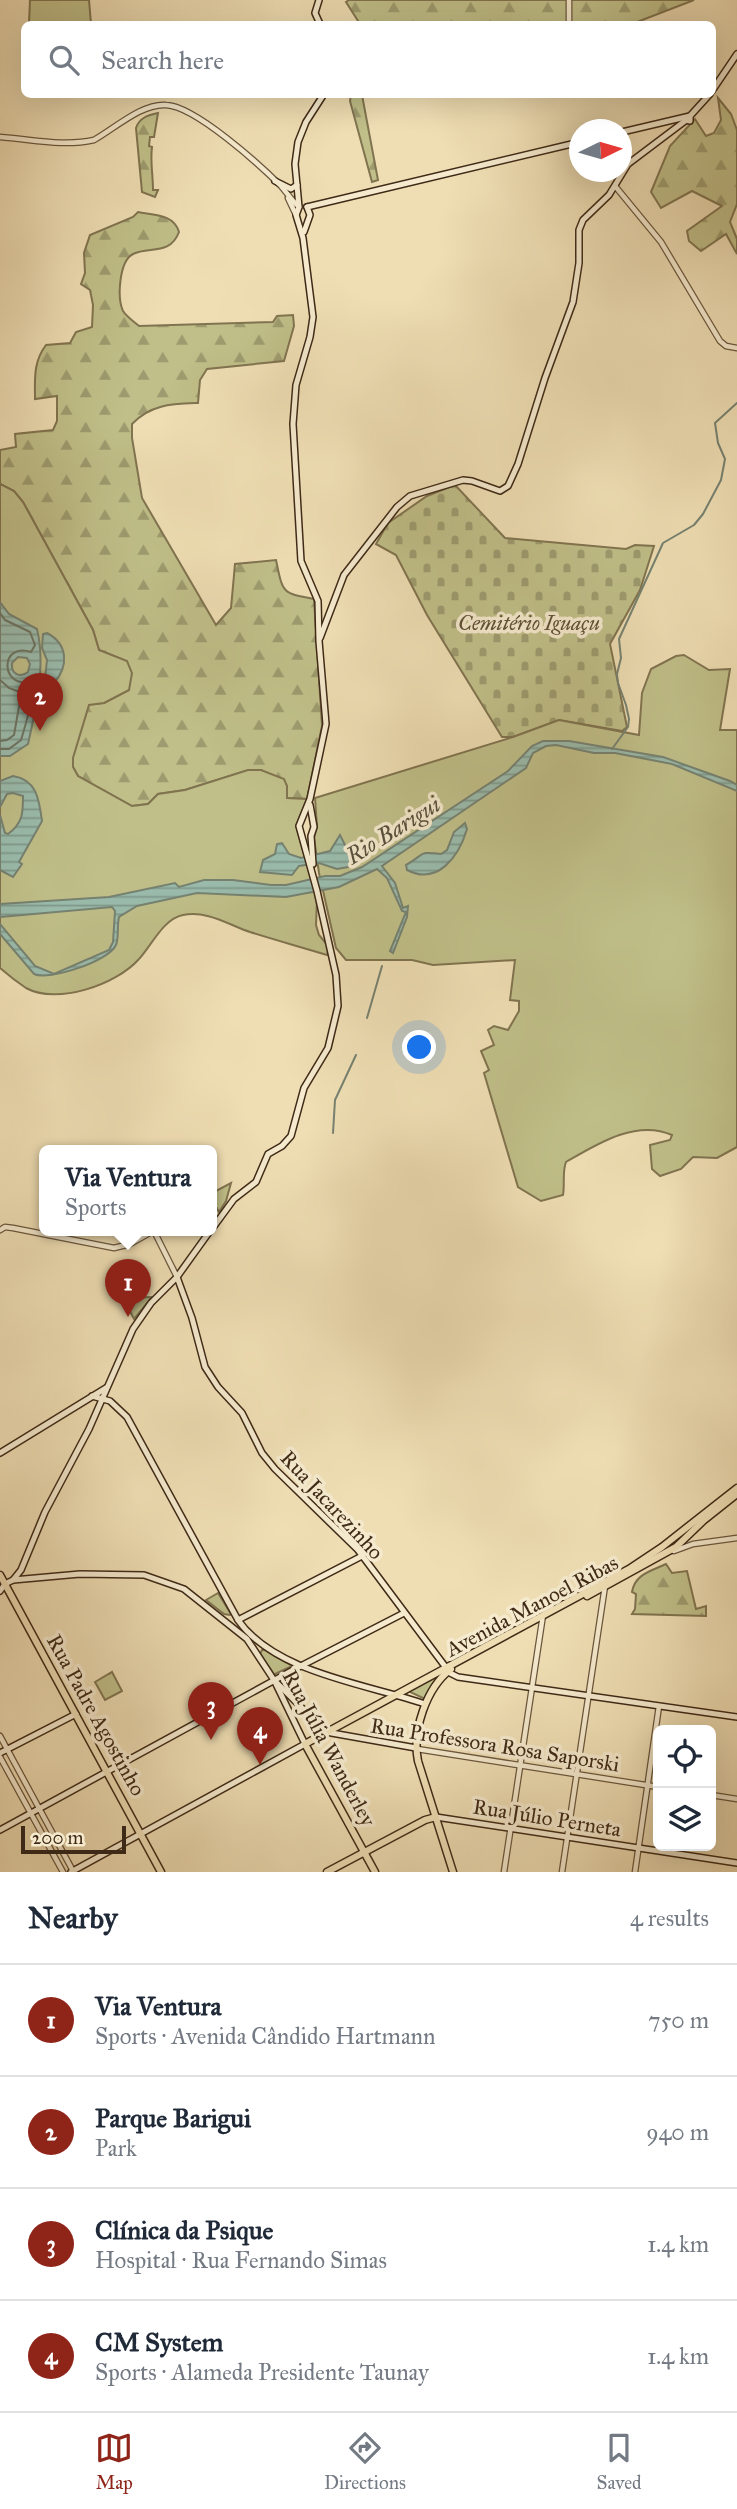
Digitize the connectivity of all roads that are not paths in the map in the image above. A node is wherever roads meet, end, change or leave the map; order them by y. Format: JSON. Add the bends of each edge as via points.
{"nodes":[{"id":1,"x":319,"y":0,"type":"edge"},
{"id":2,"x":569,"y":0,"type":"edge"},
{"id":3,"x":319,"y":21,"type":"edge"},
{"id":4,"x":569,"y":21,"type":"edge"},
{"id":5,"x":737,"y":54,"type":"edge"},
{"id":6,"x":716,"y":85,"type":"edge"},
{"id":7,"x":321,"y":98,"type":"edge"},
{"id":8,"x":705,"y":98,"type":"edge"},
{"id":9,"x":687,"y":118,"type":"junction"},
{"id":10,"x":632,"y":130,"type":"edge"},
{"id":11,"x":0,"y":136,"type":"edge"},
{"id":12,"x":569,"y":144,"type":"edge"},
{"id":13,"x":275,"y":181,"type":"junction"},
{"id":14,"x":297,"y":185,"type":"junction"},
{"id":15,"x":615,"y":186,"type":"junction"},
{"id":16,"x":285,"y":191,"type":"junction"},
{"id":17,"x":323,"y":204,"type":"junction"},
{"id":18,"x":303,"y":207,"type":"junction"},
{"id":19,"x":297,"y":218,"type":"junction"},
{"id":20,"x":308,"y":218,"type":"junction"},
{"id":21,"x":303,"y":238,"type":"junction"},
{"id":22,"x":737,"y":348,"type":"edge"},
{"id":23,"x":319,"y":641,"type":"junction"},
{"id":24,"x":310,"y":799,"type":"junction"},
{"id":25,"x":303,"y":820,"type":"junction"},
{"id":26,"x":312,"y":822,"type":"junction"},
{"id":27,"x":300,"y":831,"type":"junction"},
{"id":28,"x":311,"y":832,"type":"junction"},
{"id":29,"x":309,"y":854,"type":"junction"},
{"id":30,"x":217,"y":1222,"type":"edge"},
{"id":31,"x":3,"y":1228,"type":"edge"},
{"id":32,"x":39,"y":1233,"type":"edge"},
{"id":33,"x":53,"y":1236,"type":"edge"},
{"id":34,"x":145,"y":1236,"type":"edge"},
{"id":35,"x":156,"y":1236,"type":"edge"},
{"id":36,"x":207,"y":1236,"type":"edge"},
{"id":37,"x":177,"y":1277,"type":"junction"},
{"id":38,"x":106,"y":1388,"type":"junction"},
{"id":39,"x":92,"y":1396,"type":"junction"},
{"id":40,"x":102,"y":1397,"type":"junction"},
{"id":41,"x":115,"y":1404,"type":"junction"},
{"id":42,"x":0,"y":1453,"type":"edge"},
{"id":43,"x":737,"y":1488,"type":"edge"},
{"id":44,"x":737,"y":1494,"type":"edge"},
{"id":45,"x":737,"y":1538,"type":"edge"},
{"id":46,"x":672,"y":1539,"type":"junction"},
{"id":47,"x":683,"y":1542,"type":"junction"},
{"id":48,"x":693,"y":1544,"type":"junction"},
{"id":49,"x":664,"y":1550,"type":"junction"},
{"id":50,"x":362,"y":1556,"type":"junction"},
{"id":51,"x":0,"y":1575,"type":"edge"},
{"id":52,"x":13,"y":1580,"type":"junction"},
{"id":53,"x":5,"y":1584,"type":"junction"},
{"id":54,"x":605,"y":1584,"type":"junction"},
{"id":55,"x":0,"y":1591,"type":"edge"},
{"id":56,"x":10,"y":1592,"type":"junction"},
{"id":57,"x":234,"y":1613,"type":"junction"},
{"id":58,"x":404,"y":1613,"type":"junction"},
{"id":59,"x":543,"y":1617,"type":"junction"},
{"id":60,"x":224,"y":1619,"type":"junction"},
{"id":61,"x":238,"y":1620,"type":"junction"},
{"id":62,"x":235,"y":1627,"type":"junction"},
{"id":63,"x":270,"y":1650,"type":"junction"},
{"id":64,"x":257,"y":1653,"type":"junction"},
{"id":65,"x":312,"y":1660,"type":"junction"},
{"id":66,"x":287,"y":1661,"type":"junction"},
{"id":67,"x":300,"y":1667,"type":"junction"},
{"id":68,"x":446,"y":1669,"type":"junction"},
{"id":69,"x":314,"y":1671,"type":"junction"},
{"id":70,"x":284,"y":1675,"type":"junction"},
{"id":71,"x":274,"y":1681,"type":"junction"},
{"id":72,"x":532,"y":1688,"type":"junction"},
{"id":73,"x":397,"y":1694,"type":"junction"},
{"id":74,"x":589,"y":1696,"type":"junction"},
{"id":75,"x":425,"y":1704,"type":"junction"},
{"id":76,"x":659,"y":1706,"type":"junction"},
{"id":77,"x":76,"y":1714,"type":"junction"},
{"id":78,"x":737,"y":1717,"type":"edge"},
{"id":79,"x":326,"y":1732,"type":"junction"},
{"id":80,"x":0,"y":1736,"type":"edge"},
{"id":81,"x":305,"y":1744,"type":"junction"},
{"id":82,"x":416,"y":1748,"type":"junction"},
{"id":83,"x":7,"y":1749,"type":"junction"},
{"id":84,"x":0,"y":1755,"type":"edge"},
{"id":85,"x":520,"y":1766,"type":"junction"},
{"id":86,"x":107,"y":1772,"type":"junction"},
{"id":87,"x":578,"y":1775,"type":"junction"},
{"id":88,"x":648,"y":1786,"type":"junction"},
{"id":89,"x":653,"y":1786,"type":"edge"},
{"id":90,"x":716,"y":1796,"type":"edge"},
{"id":91,"x":737,"y":1799,"type":"edge"},
{"id":92,"x":39,"y":1809,"type":"junction"},
{"id":93,"x":31,"y":1813,"type":"junction"},
{"id":94,"x":436,"y":1817,"type":"junction"},
{"id":95,"x":511,"y":1829,"type":"junction"},
{"id":96,"x":0,"y":1830,"type":"edge"},
{"id":97,"x":141,"y":1834,"type":"junction"},
{"id":98,"x":567,"y":1837,"type":"junction"},
{"id":99,"x":638,"y":1848,"type":"junction"},
{"id":100,"x":364,"y":1852,"type":"junction"},
{"id":101,"x":737,"y":1863,"type":"edge"},
{"id":102,"x":72,"y":1871,"type":"edge"},
{"id":103,"x":62,"y":1872,"type":"edge"},
{"id":104,"x":162,"y":1872,"type":"edge"},
{"id":105,"x":327,"y":1872,"type":"edge"},
{"id":106,"x":375,"y":1872,"type":"edge"},
{"id":107,"x":453,"y":1872,"type":"edge"},
{"id":108,"x":504,"y":1872,"type":"edge"},
{"id":109,"x":562,"y":1872,"type":"edge"},
{"id":110,"x":635,"y":1872,"type":"edge"}],
"edges":[{"from":1,"to":3,"type":"main road","via":[[315,13]]},
{"from":2,"to":4,"type":"street"},
{"from":5,"to":6,"type":"main road"},
{"from":7,"to":14,"type":"main road","via":[[298,142]]},
{"from":8,"to":9,"type":"main road"},
{"from":9,"to":10,"type":"main road"},
{"from":9,"to":15,"type":"main road","via":[[628,164]]},
{"from":11,"to":13,"type":"street","via":[[84,143],[148,108],[167,105],[204,122]]},
{"from":12,"to":17,"type":"main road"},
{"from":13,"to":14,"type":"main road","via":[[291,189]]},
{"from":13,"to":16,"type":"street"},
{"from":14,"to":18,"type":"main road"},
{"from":15,"to":22,"type":"street","via":[[665,248],[720,341]]},
{"from":15,"to":23,"type":"main road","via":[[580,225],[575,296],[508,486],[495,491],[463,480],[405,499],[344,575]]},
{"from":16,"to":18,"type":"street"},
{"from":16,"to":19,"type":"street"},
{"from":17,"to":18,"type":"main road"},
{"from":17,"to":20,"type":"main road"},
{"from":18,"to":19,"type":"main road","via":[[296,211]]},
{"from":18,"to":20,"type":"main road","via":[[310,213]]},
{"from":19,"to":20,"type":"main road"},
{"from":19,"to":21,"type":"main road"},
{"from":20,"to":21,"type":"main road"},
{"from":21,"to":23,"type":"main road","via":[[313,317],[296,386],[293,433],[302,561],[317,597]]},
{"from":23,"to":24,"type":"main road","via":[[326,727]]},
{"from":24,"to":25,"type":"main road"},
{"from":24,"to":26,"type":"main road"},
{"from":25,"to":26,"type":"main road"},
{"from":25,"to":27,"type":"main road"},
{"from":26,"to":28,"type":"main road"},
{"from":27,"to":28,"type":"main road"},
{"from":27,"to":29,"type":"main road"},
{"from":28,"to":29,"type":"main road"},
{"from":29,"to":30,"type":"main road","via":[[338,990],[328,1048],[304,1088],[291,1136],[268,1154],[256,1181],[234,1199]]},
{"from":31,"to":32,"type":"street"},
{"from":33,"to":34,"type":"street","via":[[109,1248],[124,1247]]},
{"from":35,"to":37,"type":"street"},
{"from":36,"to":37,"type":"main road"},
{"from":37,"to":38,"type":"main road","via":[[141,1316]]},
{"from":37,"to":50,"type":"main road","name":"Rua Jacarezinho","via":[[211,1377],[243,1413],[271,1465]]},
{"from":38,"to":39,"type":"main road"},
{"from":38,"to":40,"type":"main road"},
{"from":38,"to":41,"type":"main road"},
{"from":39,"to":40,"type":"main road"},
{"from":39,"to":42,"type":"main road"},
{"from":40,"to":41,"type":"main road"},
{"from":40,"to":52,"type":"main road"},
{"from":41,"to":57,"type":"main road","via":[[131,1423]]},
{"from":43,"to":46,"type":"main road","name":"Avenida Manoel Ribas"},
{"from":44,"to":47,"type":"main road","name":"Avenida Manoel Ribas"},
{"from":45,"to":48,"type":"street"},
{"from":46,"to":47,"type":"main road"},
{"from":46,"to":49,"type":"main road","name":"Avenida Manoel Ribas"},
{"from":47,"to":48,"type":"street"},
{"from":47,"to":49,"type":"main road","name":"Avenida Manoel Ribas"},
{"from":48,"to":49,"type":"street"},
{"from":49,"to":54,"type":"main road","name":"Avenida Manoel Ribas"},
{"from":50,"to":58,"type":"main road","name":"Rua Jacarezinho"},
{"from":50,"to":61,"type":"main road"},
{"from":51,"to":53,"type":"main road","name":"Rua Padre Agostinho"},
{"from":52,"to":53,"type":"main road"},
{"from":52,"to":56,"type":"main road"},
{"from":52,"to":60,"type":"main road","name":"Rua Júlia Wanderley","via":[[103,1573],[148,1575],[184,1589]]},
{"from":53,"to":55,"type":"main road"},
{"from":53,"to":56,"type":"main road","name":"Rua Padre Agostinho"},
{"from":54,"to":59,"type":"main road","name":"Avenida Manoel Ribas"},
{"from":54,"to":74,"type":"street"},
{"from":56,"to":77,"type":"main road","name":"Rua Padre Agostinho"},
{"from":57,"to":60,"type":"main road"},
{"from":57,"to":61,"type":"main road"},
{"from":58,"to":65,"type":"main road"},
{"from":58,"to":68,"type":"main road","name":"Rua Jacarezinho"},
{"from":59,"to":68,"type":"main road","name":"Avenida Manoel Ribas"},
{"from":59,"to":72,"type":"street"},
{"from":60,"to":62,"type":"main road","name":"Rua Júlia Wanderley"},
{"from":61,"to":62,"type":"street"},
{"from":61,"to":63,"type":"main road"},
{"from":62,"to":64,"type":"main road","name":"Rua Júlia Wanderley"},
{"from":63,"to":64,"type":"main road","via":[[261,1647]]},
{"from":63,"to":66,"type":"main road"},
{"from":64,"to":71,"type":"main road","name":"Rua Júlia Wanderley"},
{"from":65,"to":67,"type":"main road"},
{"from":65,"to":69,"type":"main road"},
{"from":66,"to":67,"type":"main road"},
{"from":66,"to":70,"type":"main road"},
{"from":67,"to":69,"type":"main road"},
{"from":67,"to":70,"type":"main road"},
{"from":68,"to":72,"type":"main road","via":[[458,1677]]},
{"from":68,"to":73,"type":"main road"},
{"from":68,"to":75,"type":"main road","name":"Avenida Manoel Ribas"},
{"from":69,"to":73,"type":"main road"},
{"from":70,"to":71,"type":"main road"},
{"from":71,"to":79,"type":"main road"},
{"from":71,"to":81,"type":"main road","name":"Rua Júlia Wanderley"},
{"from":71,"to":86,"type":"main road"},
{"from":72,"to":74,"type":"main road"},
{"from":72,"to":85,"type":"street"},
{"from":73,"to":75,"type":"main road"},
{"from":73,"to":79,"type":"main road"},
{"from":74,"to":76,"type":"main road"},
{"from":74,"to":87,"type":"street"},
{"from":75,"to":82,"type":"main road","name":"Avenida Manoel Ribas"},
{"from":76,"to":78,"type":"main road"},
{"from":76,"to":88,"type":"street"},
{"from":77,"to":83,"type":"main road"},
{"from":77,"to":86,"type":"main road","name":"Rua Padre Agostinho"},
{"from":79,"to":81,"type":"main road"},
{"from":79,"to":82,"type":"main road","name":"Rua Professora Rosa Saporski"},
{"from":80,"to":83,"type":"street"},
{"from":81,"to":97,"type":"main road"},
{"from":81,"to":100,"type":"main road","name":"Rua Júlia Wanderley"},
{"from":82,"to":85,"type":"street","name":"Rua Professora Rosa Saporski"},
{"from":82,"to":94,"type":"main road","name":"Avenida Manoel Ribas"},
{"from":83,"to":84,"type":"main road"},
{"from":83,"to":92,"type":"street"},
{"from":84,"to":93,"type":"street"},
{"from":85,"to":87,"type":"street","name":"Rua Professora Rosa Saporski"},
{"from":85,"to":95,"type":"street"},
{"from":86,"to":92,"type":"main road"},
{"from":86,"to":97,"type":"main road","name":"Rua Padre Agostinho"},
{"from":87,"to":88,"type":"street","name":"Rua Professora Rosa Saporski"},
{"from":87,"to":98,"type":"street"},
{"from":88,"to":89,"type":"street","name":"Rua Professora Rosa Saporski"},
{"from":88,"to":99,"type":"street"},
{"from":90,"to":91,"type":"street"},
{"from":92,"to":93,"type":"main road"},
{"from":92,"to":102,"type":"street"},
{"from":93,"to":96,"type":"main road"},
{"from":93,"to":103,"type":"street"},
{"from":94,"to":95,"type":"main road","name":"Rua Júlio Perneta"},
{"from":94,"to":100,"type":"main road"},
{"from":94,"to":107,"type":"main road","name":"Avenida Manoel Ribas"},
{"from":95,"to":98,"type":"main road","name":"Rua Júlio Perneta"},
{"from":95,"to":108,"type":"street"},
{"from":97,"to":102,"type":"main road"},
{"from":97,"to":104,"type":"main road","name":"Rua Padre Agostinho"},
{"from":98,"to":99,"type":"main road","name":"Rua Júlio Perneta"},
{"from":98,"to":109,"type":"street"},
{"from":99,"to":101,"type":"main road","name":"Rua Júlio Perneta"},
{"from":99,"to":110,"type":"street"},
{"from":100,"to":105,"type":"main road"},
{"from":100,"to":106,"type":"main road","name":"Rua Júlia Wanderley"}]}
